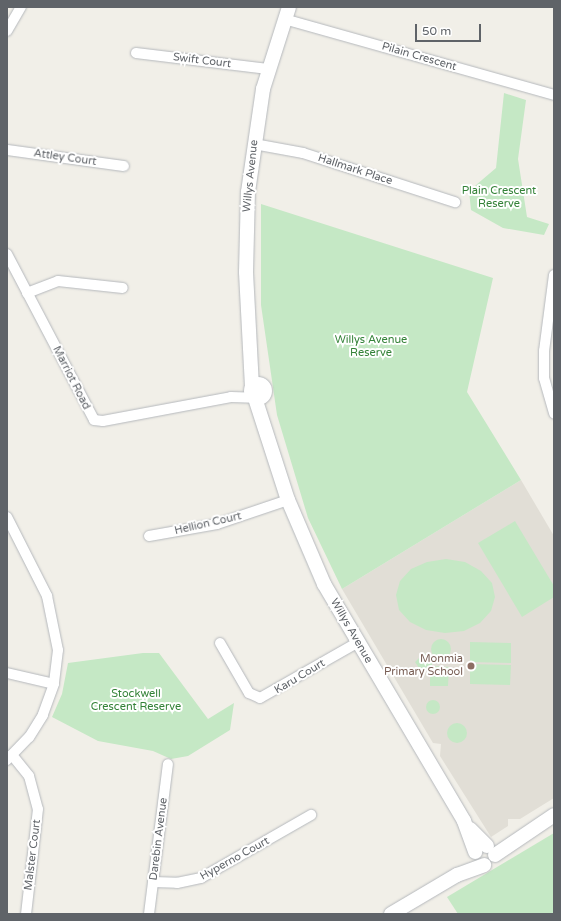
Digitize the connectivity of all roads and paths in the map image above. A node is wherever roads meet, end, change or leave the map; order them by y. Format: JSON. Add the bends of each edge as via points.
{"nodes":[{"id":1,"x":21,"y":7,"type":"edge"},
{"id":2,"x":286,"y":13,"type":"edge"},
{"id":3,"x":7,"y":31,"type":"edge"},
{"id":4,"x":136,"y":53,"type":"dead end"},
{"id":5,"x":268,"y":69,"type":"junction"},
{"id":6,"x":554,"y":95,"type":"edge"},
{"id":7,"x":254,"y":144,"type":"junction"},
{"id":8,"x":7,"y":150,"type":"edge"},
{"id":9,"x":124,"y":166,"type":"dead end"},
{"id":10,"x":455,"y":202,"type":"dead end"},
{"id":11,"x":7,"y":254,"type":"edge"},
{"id":12,"x":12,"y":274,"type":"edge"},
{"id":13,"x":554,"y":275,"type":"edge"},
{"id":14,"x":123,"y":288,"type":"dead end"},
{"id":15,"x":27,"y":294,"type":"junction"},
{"id":16,"x":257,"y":392,"type":"junction"},
{"id":17,"x":554,"y":414,"type":"edge"},
{"id":18,"x":288,"y":500,"type":"junction"},
{"id":19,"x":7,"y":517,"type":"edge"},
{"id":20,"x":17,"y":536,"type":"junction"},
{"id":21,"x":149,"y":536,"type":"dead end"},
{"id":22,"x":7,"y":540,"type":"edge"},
{"id":23,"x":357,"y":643,"type":"junction"},
{"id":24,"x":220,"y":644,"type":"dead end"},
{"id":25,"x":7,"y":673,"type":"edge"},
{"id":26,"x":54,"y":684,"type":"junction"},
{"id":27,"x":10,"y":758,"type":"edge"},
{"id":28,"x":169,"y":764,"type":"dead end"},
{"id":29,"x":312,"y":813,"type":"dead end"},
{"id":30,"x":554,"y":815,"type":"edge"},
{"id":31,"x":484,"y":853,"type":"junction"},
{"id":32,"x":153,"y":882,"type":"junction"},
{"id":33,"x":26,"y":914,"type":"edge"},
{"id":34,"x":149,"y":914,"type":"edge"},
{"id":35,"x":391,"y":914,"type":"edge"}],
"edges":[{"from":1,"to":3,"type":"street"},
{"from":2,"to":5,"type":"street","name":"Willys Avenue"},
{"from":2,"to":6,"type":"street","name":"Pilain Crescent"},
{"from":4,"to":5,"type":"street","name":"Swift Court"},
{"from":5,"to":7,"type":"street","name":"Willys Avenue"},
{"from":7,"to":10,"type":"street","name":"Hallmark Place","via":[[303,153]]},
{"from":7,"to":16,"type":"street","name":"Willys Avenue","via":[[246,245]]},
{"from":8,"to":9,"type":"street","name":"Attley Court"},
{"from":11,"to":12,"type":"street","name":"Marriot Road"},
{"from":12,"to":15,"type":"street","name":"Marriot Road"},
{"from":13,"to":17,"type":"street","via":[[544,351],[544,378]]},
{"from":14,"to":15,"type":"street","via":[[58,281]]},
{"from":15,"to":16,"type":"street","name":"Marriot Road","via":[[94,420],[103,422]]},
{"from":16,"to":18,"type":"street","name":"Willys Avenue"},
{"from":18,"to":21,"type":"street","name":"Hellion Court","via":[[217,524]]},
{"from":18,"to":23,"type":"street","name":"Willys Avenue","via":[[324,584]]},
{"from":19,"to":20,"type":"street"},
{"from":20,"to":22,"type":"street"},
{"from":20,"to":26,"type":"street","via":[[52,611],[58,650]]},
{"from":23,"to":24,"type":"street","name":"Karu Court","via":[[260,698],[249,692]]},
{"from":23,"to":31,"type":"street","name":"Willys Avenue"},
{"from":25,"to":26,"type":"street"},
{"from":26,"to":27,"type":"street","via":[[39,721]]},
{"from":27,"to":33,"type":"street","name":"Malster Court","via":[[29,776],[38,809]]},
{"from":28,"to":32,"type":"street","name":"Darebin Avenue"},
{"from":29,"to":32,"type":"street","name":"Hyperno Court","via":[[201,878],[178,883]]},
{"from":30,"to":31,"type":"street"},
{"from":31,"to":35,"type":"street","via":[[457,875]]},
{"from":32,"to":34,"type":"street","name":"Darebin Avenue"}]}
